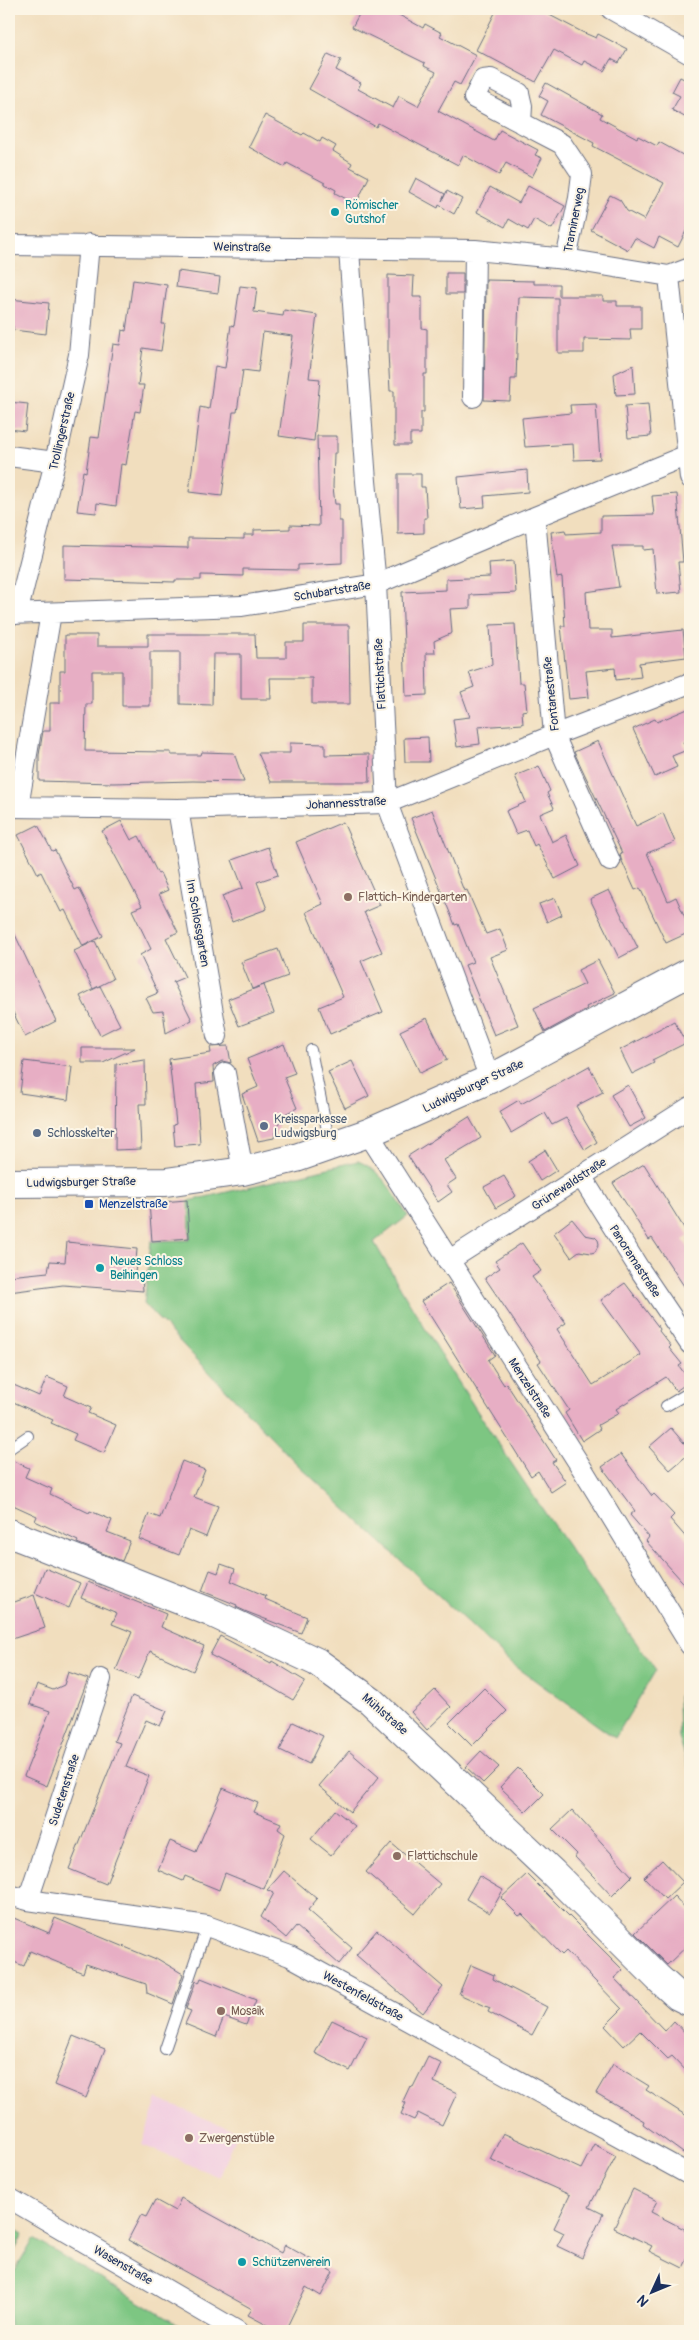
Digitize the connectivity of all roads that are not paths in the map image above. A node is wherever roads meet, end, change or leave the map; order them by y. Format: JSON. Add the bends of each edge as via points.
{"nodes":[{"id":1,"x":611,"y":9,"type":"edge"},
{"id":2,"x":690,"y":54,"type":"edge"},
{"id":3,"x":521,"y":122,"type":"dead end"},
{"id":4,"x":89,"y":244,"type":"junction"},
{"id":5,"x":9,"y":245,"type":"edge"},
{"id":6,"x":349,"y":250,"type":"junction"},
{"id":7,"x":475,"y":250,"type":"junction"},
{"id":8,"x":566,"y":259,"type":"junction"},
{"id":9,"x":690,"y":268,"type":"edge"},
{"id":10,"x":669,"y":276,"type":"junction"},
{"id":11,"x":473,"y":397,"type":"dead end"},
{"id":12,"x":689,"y":455,"type":"edge"},
{"id":13,"x":9,"y":456,"type":"edge"},
{"id":14,"x":55,"y":462,"type":"junction"},
{"id":15,"x":690,"y":478,"type":"edge"},
{"id":16,"x":534,"y":517,"type":"junction"},
{"id":17,"x":376,"y":584,"type":"junction"},
{"id":18,"x":51,"y":613,"type":"junction"},
{"id":19,"x":13,"y":614,"type":"edge"},
{"id":20,"x":690,"y":682,"type":"edge"},
{"id":21,"x":554,"y":735,"type":"junction"},
{"id":22,"x":387,"y":803,"type":"junction"},
{"id":23,"x":13,"y":807,"type":"edge"},
{"id":24,"x":178,"y":809,"type":"junction"},
{"id":25,"x":610,"y":861,"type":"dead end"},
{"id":26,"x":690,"y":972,"type":"edge"},
{"id":27,"x":217,"y":1036,"type":"dead end"},
{"id":28,"x":311,"y":1050,"type":"dead end"},
{"id":29,"x":225,"y":1073,"type":"dead end"},
{"id":30,"x":490,"y":1079,"type":"junction"},
{"id":31,"x":690,"y":1107,"type":"edge"},
{"id":32,"x":368,"y":1133,"type":"junction"},
{"id":33,"x":330,"y":1146,"type":"junction"},
{"id":34,"x":243,"y":1171,"type":"junction"},
{"id":35,"x":581,"y":1176,"type":"junction"},
{"id":36,"x":9,"y":1183,"type":"edge"},
{"id":37,"x":448,"y":1261,"type":"junction"},
{"id":38,"x":690,"y":1344,"type":"edge"},
{"id":39,"x":690,"y":1392,"type":"edge"},
{"id":40,"x":666,"y":1406,"type":"dead end"},
{"id":41,"x":28,"y":1436,"type":"dead end"},
{"id":42,"x":9,"y":1448,"type":"edge"},
{"id":43,"x":9,"y":1533,"type":"edge"},
{"id":44,"x":690,"y":1645,"type":"edge"},
{"id":45,"x":101,"y":1679,"type":"dead end"},
{"id":46,"x":18,"y":1898,"type":"edge"},
{"id":47,"x":207,"y":1926,"type":"junction"},
{"id":48,"x":690,"y":2002,"type":"edge"},
{"id":49,"x":165,"y":2048,"type":"dead end"},
{"id":50,"x":690,"y":2175,"type":"edge"},
{"id":51,"x":9,"y":2198,"type":"edge"},
{"id":52,"x":237,"y":2331,"type":"edge"}],
"edges":[{"from":1,"to":2,"type":"street"},
{"from":3,"to":8,"type":"street","name":"Traminerweg","via":[[562,144],[582,174]]},
{"from":4,"to":5,"type":"street","name":"Weinstraße"},
{"from":4,"to":6,"type":"street","name":"Weinstraße"},
{"from":4,"to":14,"type":"street","name":"Trollingerstraße","via":[[79,355]]},
{"from":6,"to":7,"type":"street","name":"Weinstraße"},
{"from":6,"to":17,"type":"street","name":"Flattichstraße"},
{"from":7,"to":8,"type":"street","name":"Weinstraße"},
{"from":7,"to":11,"type":"street"},
{"from":8,"to":10,"type":"street","name":"Weinstraße"},
{"from":9,"to":10,"type":"street"},
{"from":10,"to":12,"type":"street"},
{"from":12,"to":15,"type":"street"},
{"from":12,"to":16,"type":"street","name":"Schubartstraße"},
{"from":13,"to":14,"type":"street"},
{"from":14,"to":19,"type":"street","name":"Trollingerstraße"},
{"from":16,"to":17,"type":"street","name":"Schubartstraße"},
{"from":16,"to":21,"type":"street","name":"Fontanestraße"},
{"from":17,"to":18,"type":"street","name":"Schubartstraße","via":[[242,606]]},
{"from":17,"to":22,"type":"street","name":"Flattichstraße"},
{"from":18,"to":19,"type":"street","name":"Schubartstraße"},
{"from":18,"to":23,"type":"street"},
{"from":20,"to":21,"type":"street","name":"Johannesstraße"},
{"from":21,"to":22,"type":"street","name":"Johannesstraße"},
{"from":21,"to":25,"type":"street","name":"Fontanestraße"},
{"from":22,"to":24,"type":"street","name":"Johannesstraße"},
{"from":22,"to":30,"type":"street","name":"Flattichstraße"},
{"from":23,"to":24,"type":"street","name":"Johannesstraße"},
{"from":24,"to":27,"type":"street","name":"Im Schlossgarten"},
{"from":26,"to":30,"type":"main road","name":"Ludwigsburger Straße"},
{"from":28,"to":33,"type":"lane"},
{"from":29,"to":34,"type":"street"},
{"from":30,"to":32,"type":"main road","name":"Ludwigsburger Straße"},
{"from":31,"to":35,"type":"street","name":"Grünewaldstraße"},
{"from":32,"to":33,"type":"main road","name":"Ludwigsburger Straße"},
{"from":32,"to":37,"type":"street","name":"Menzelstraße"},
{"from":33,"to":34,"type":"main road","name":"Ludwigsburger Straße"},
{"from":34,"to":36,"type":"main road","name":"Ludwigsburger Straße","via":[[166,1182]]},
{"from":35,"to":37,"type":"street","name":"Grünewaldstraße"},
{"from":35,"to":38,"type":"street","name":"Panoramastraße"},
{"from":37,"to":44,"type":"street","name":"Menzelstraße","via":[[578,1462]]},
{"from":39,"to":40,"type":"lane"},
{"from":41,"to":42,"type":"lane"},
{"from":43,"to":48,"type":"main road","name":"Mühlstraße","via":[[210,1612],[317,1662],[377,1706],[658,1978]]},
{"from":45,"to":46,"type":"street","name":"Sudetenstraße"},
{"from":46,"to":47,"type":"street","name":"Westenfeldstraße"},
{"from":47,"to":49,"type":"lane"},
{"from":47,"to":50,"type":"street","name":"Westenfeldstraße","via":[[290,1956]]},
{"from":51,"to":52,"type":"street","name":"Wasenstraße"}]}
